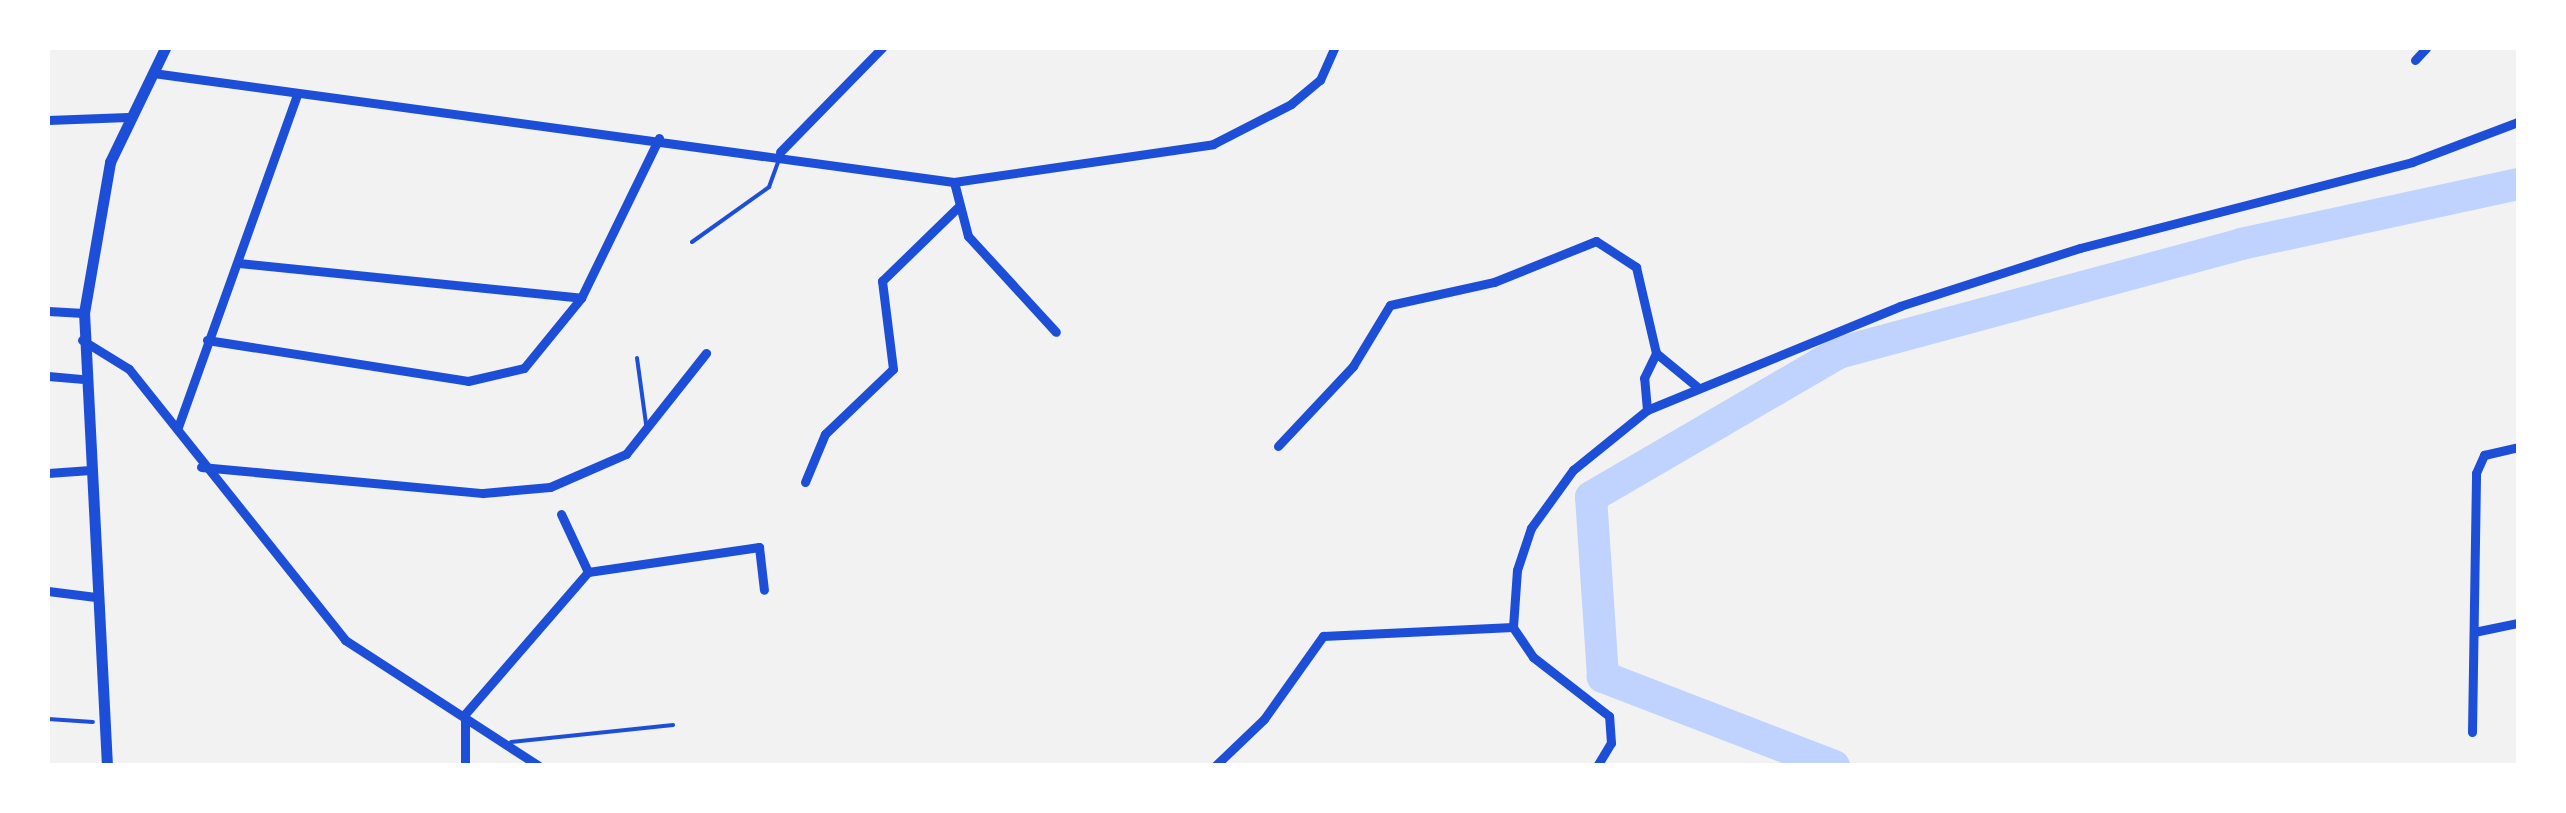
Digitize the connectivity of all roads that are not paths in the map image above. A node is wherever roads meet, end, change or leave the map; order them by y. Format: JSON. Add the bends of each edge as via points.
{"nodes":[{"id":1,"x":164,"y":48,"type":"edge"},
{"id":2,"x":882,"y":48,"type":"edge"},
{"id":3,"x":1334,"y":48,"type":"edge"},
{"id":4,"x":2426,"y":48,"type":"edge"},
{"id":5,"x":2415,"y":60,"type":"dead end"},
{"id":6,"x":153,"y":73,"type":"junction"},
{"id":7,"x":297,"y":95,"type":"junction"},
{"id":8,"x":128,"y":117,"type":"junction"},
{"id":9,"x":48,"y":120,"type":"edge"},
{"id":10,"x":2518,"y":122,"type":"edge"},
{"id":11,"x":660,"y":138,"type":"junction"},
{"id":12,"x":780,"y":152,"type":"junction"},
{"id":13,"x":954,"y":182,"type":"junction"},
{"id":14,"x":957,"y":208,"type":"junction"},
{"id":15,"x":692,"y":242,"type":"dead end"},
{"id":16,"x":239,"y":263,"type":"junction"},
{"id":17,"x":580,"y":298,"type":"junction"},
{"id":18,"x":48,"y":311,"type":"edge"},
{"id":19,"x":84,"y":313,"type":"junction"},
{"id":20,"x":1056,"y":332,"type":"dead end"},
{"id":21,"x":82,"y":340,"type":"junction"},
{"id":22,"x":208,"y":340,"type":"junction"},
{"id":23,"x":706,"y":353,"type":"dead end"},
{"id":24,"x":1656,"y":354,"type":"junction"},
{"id":25,"x":637,"y":358,"type":"dead end"},
{"id":26,"x":48,"y":376,"type":"edge"},
{"id":27,"x":81,"y":379,"type":"junction"},
{"id":28,"x":1696,"y":386,"type":"junction"},
{"id":29,"x":1647,"y":410,"type":"junction"},
{"id":30,"x":178,"y":426,"type":"junction"},
{"id":31,"x":646,"y":428,"type":"junction"},
{"id":32,"x":1278,"y":446,"type":"dead end"},
{"id":33,"x":2518,"y":447,"type":"edge"},
{"id":34,"x":200,"y":467,"type":"junction"},
{"id":35,"x":87,"y":470,"type":"junction"},
{"id":36,"x":48,"y":473,"type":"edge"},
{"id":37,"x":805,"y":482,"type":"dead end"},
{"id":38,"x":561,"y":514,"type":"dead end"},
{"id":39,"x":588,"y":572,"type":"junction"},
{"id":40,"x":764,"y":590,"type":"dead end"},
{"id":41,"x":48,"y":592,"type":"edge"},
{"id":42,"x":96,"y":596,"type":"junction"},
{"id":43,"x":2518,"y":623,"type":"edge"},
{"id":44,"x":1513,"y":628,"type":"junction"},
{"id":45,"x":2474,"y":632,"type":"junction"},
{"id":46,"x":465,"y":714,"type":"junction"},
{"id":47,"x":673,"y":725,"type":"dead end"},
{"id":48,"x":2472,"y":732,"type":"dead end"},
{"id":49,"x":511,"y":742,"type":"junction"},
{"id":50,"x":106,"y":766,"type":"edge"},
{"id":51,"x":465,"y":766,"type":"edge"},
{"id":52,"x":539,"y":766,"type":"edge"},
{"id":53,"x":1214,"y":766,"type":"edge"},
{"id":54,"x":1597,"y":766,"type":"edge"}],
"edges":[{"from":1,"to":6,"type":"street"},
{"from":2,"to":12,"type":"street"},
{"from":3,"to":13,"type":"street","via":[[1320,80],[1291,104],[1213,144]]},
{"from":4,"to":5,"type":"street"},
{"from":6,"to":7,"type":"street"},
{"from":6,"to":8,"type":"street"},
{"from":7,"to":11,"type":"street"},
{"from":7,"to":16,"type":"street"},
{"from":8,"to":9,"type":"street"},
{"from":8,"to":19,"type":"street","via":[[98,204]]},
{"from":10,"to":28,"type":"street","via":[[2412,162],[2197,216],[1881,313]]},
{"from":11,"to":12,"type":"street"},
{"from":11,"to":17,"type":"street"},
{"from":12,"to":13,"type":"street"},
{"from":12,"to":15,"type":"lane","via":[[769,187]]},
{"from":13,"to":14,"type":"street"},
{"from":14,"to":20,"type":"street","via":[[968,236]]},
{"from":14,"to":37,"type":"street","via":[[882,281],[893,369],[826,434]]},
{"from":16,"to":17,"type":"street"},
{"from":16,"to":22,"type":"street"},
{"from":17,"to":22,"type":"street","via":[[543,354],[468,381]]},
{"from":18,"to":19,"type":"street"},
{"from":19,"to":21,"type":"street"},
{"from":21,"to":27,"type":"street"},
{"from":21,"to":30,"type":"street","via":[[129,368]]},
{"from":22,"to":30,"type":"street"},
{"from":23,"to":31,"type":"street"},
{"from":24,"to":28,"type":"street"},
{"from":24,"to":29,"type":"street","via":[[1644,378]]},
{"from":24,"to":32,"type":"street","via":[[1636,268],[1608,244],[1579,244],[1494,282],[1390,305],[1353,366]]},
{"from":25,"to":31,"type":"lane"},
{"from":26,"to":27,"type":"street"},
{"from":27,"to":35,"type":"street"},
{"from":28,"to":29,"type":"street"},
{"from":29,"to":44,"type":"street","via":[[1573,470],[1531,528]]},
{"from":30,"to":34,"type":"street"},
{"from":31,"to":34,"type":"street","via":[[604,467],[513,491]]},
{"from":33,"to":45,"type":"street","via":[[2484,454],[2476,473]]},
{"from":34,"to":46,"type":"street","via":[[346,640]]},
{"from":35,"to":36,"type":"street"},
{"from":35,"to":42,"type":"street"},
{"from":38,"to":39,"type":"street"},
{"from":39,"to":40,"type":"street","via":[[759,547]]},
{"from":39,"to":46,"type":"street"},
{"from":41,"to":42,"type":"street"},
{"from":42,"to":50,"type":"street"},
{"from":43,"to":45,"type":"street"},
{"from":44,"to":53,"type":"street","via":[[1323,636],[1264,719]]},
{"from":44,"to":54,"type":"street","via":[[1533,657],[1609,716],[1611,743]]},
{"from":45,"to":48,"type":"street"},
{"from":46,"to":49,"type":"street"},
{"from":46,"to":51,"type":"street"},
{"from":47,"to":49,"type":"lane"},
{"from":49,"to":52,"type":"street"}]}
